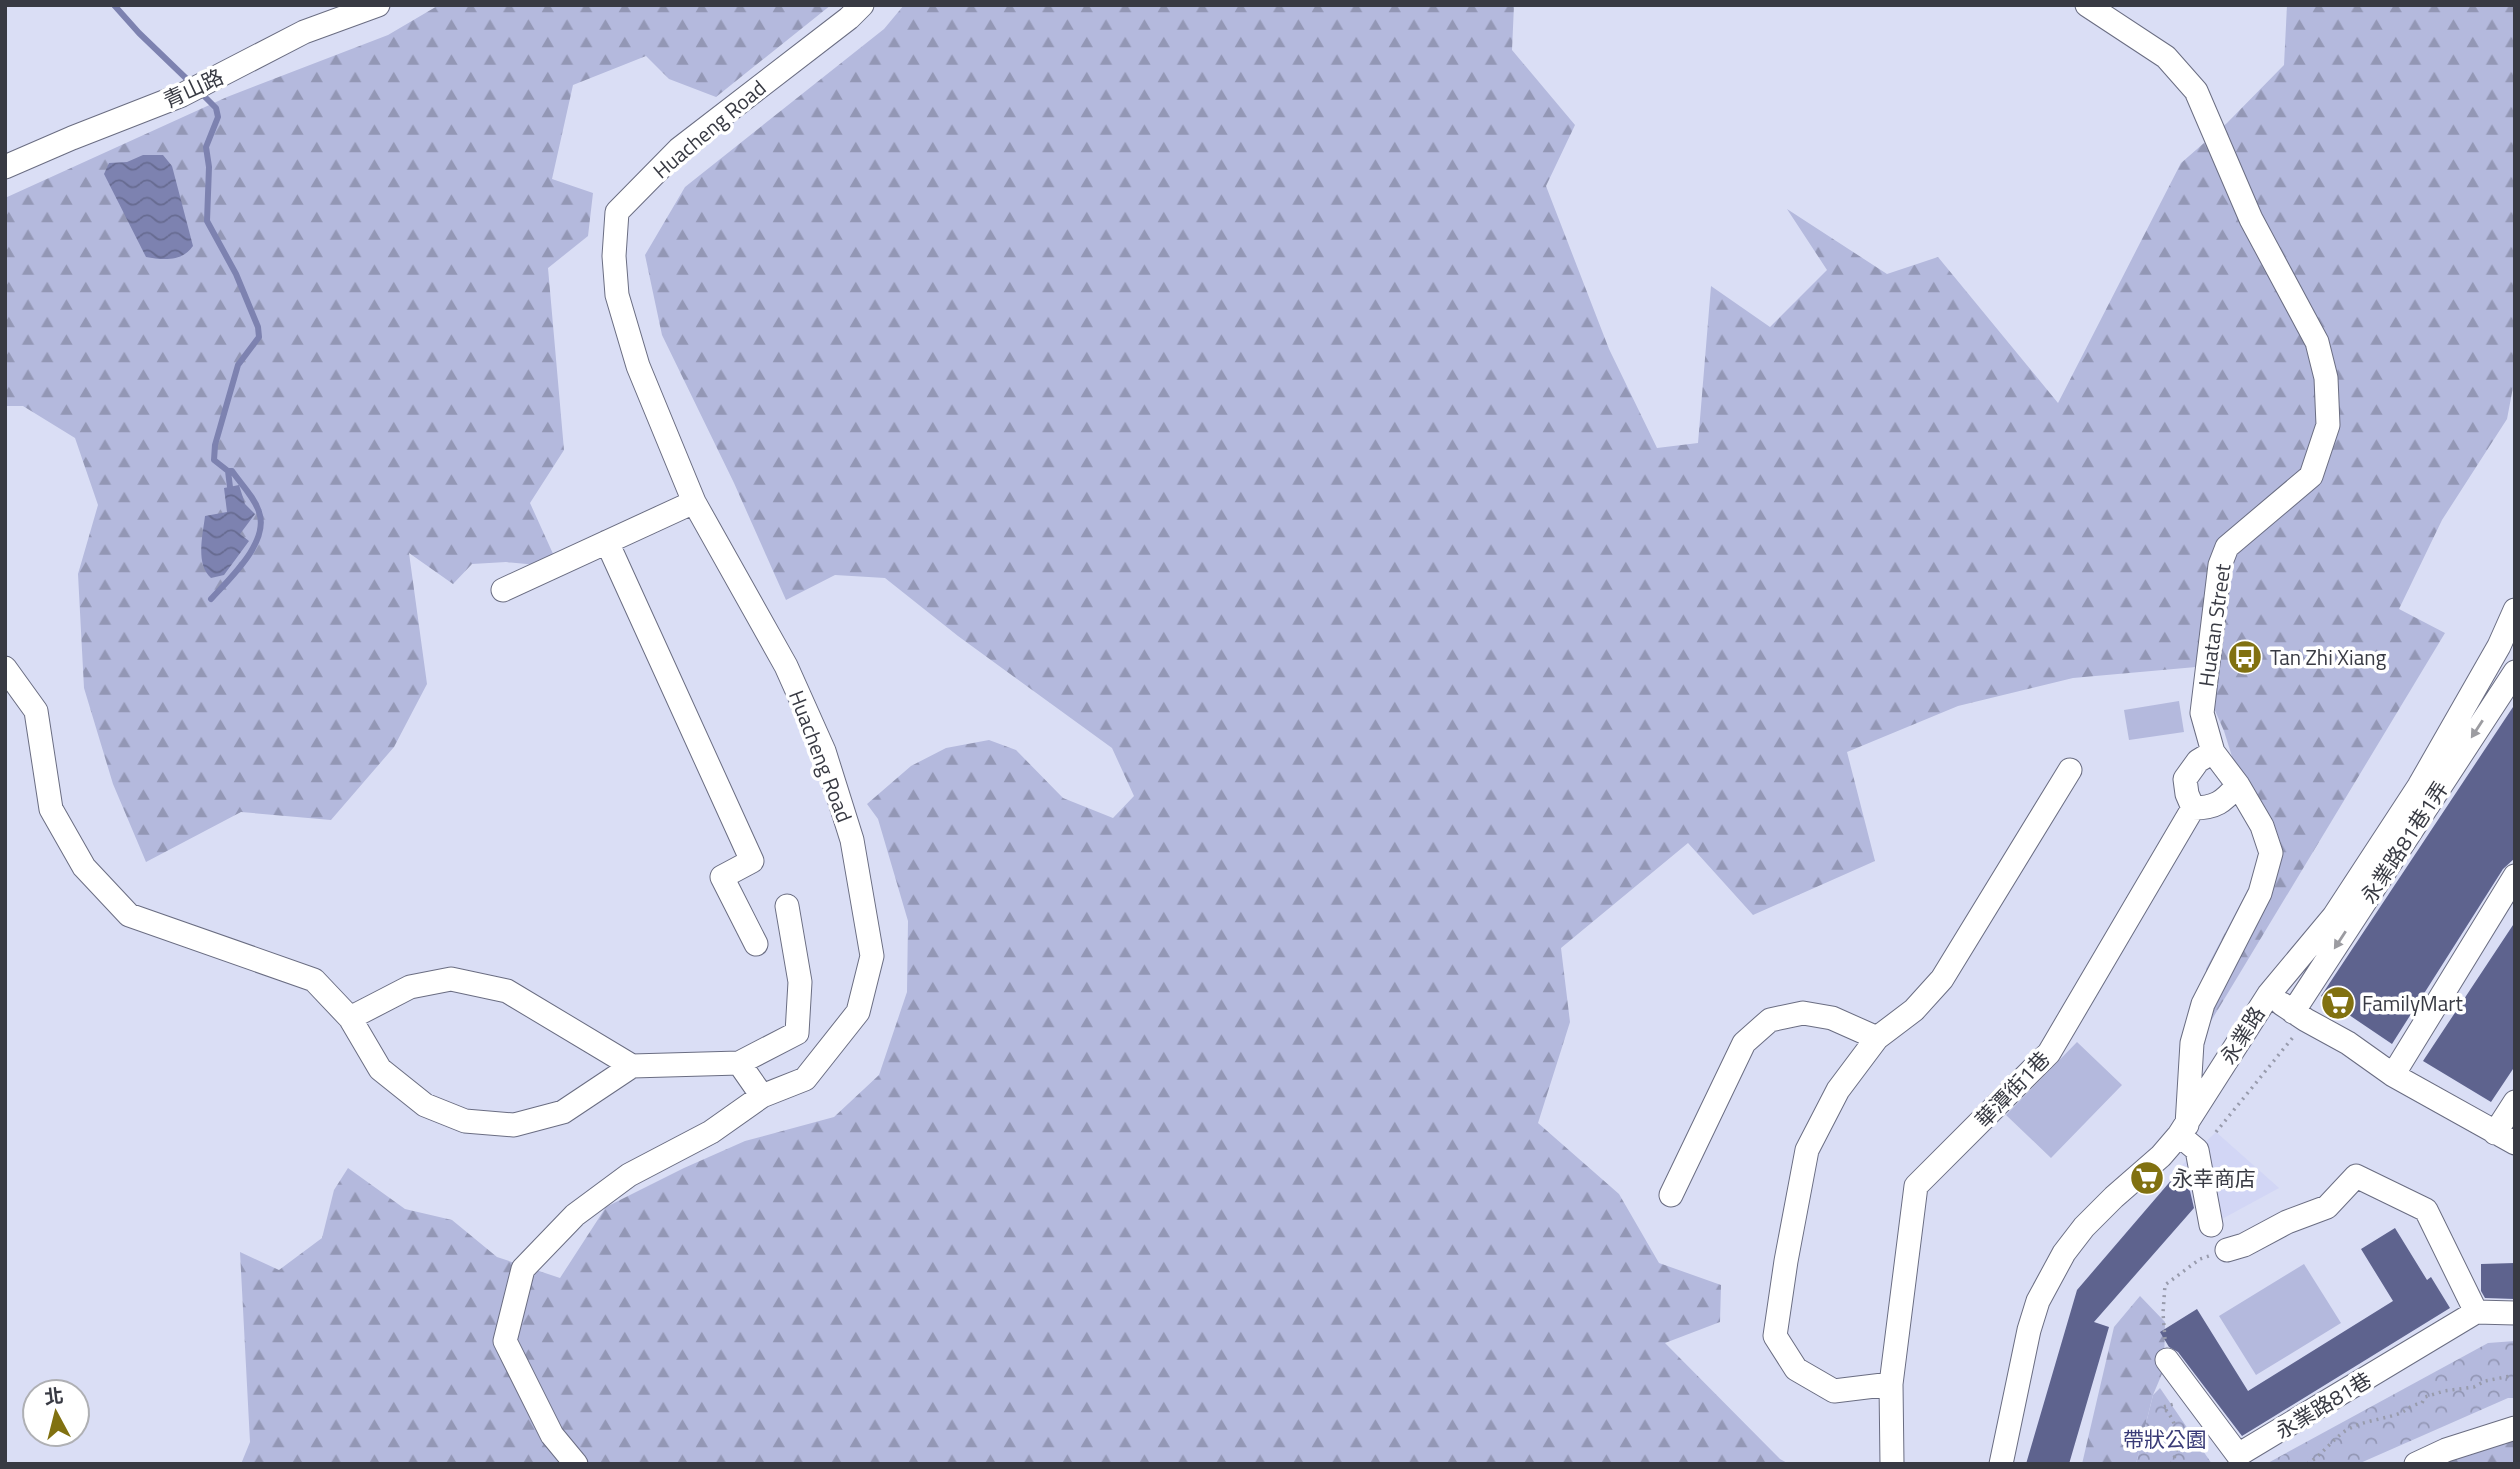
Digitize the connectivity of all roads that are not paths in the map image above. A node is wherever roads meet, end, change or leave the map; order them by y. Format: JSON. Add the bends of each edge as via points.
{"nodes":[{"id":1,"x":378,"y":5,"type":"edge"},
{"id":2,"x":862,"y":5,"type":"edge"},
{"id":3,"x":2087,"y":5,"type":"edge"},
{"id":4,"x":5,"y":167,"type":"edge"},
{"id":5,"x":694,"y":502,"type":"junction"},
{"id":6,"x":607,"y":542,"type":"junction"},
{"id":7,"x":503,"y":590,"type":"dead end"},
{"id":8,"x":2515,"y":610,"type":"edge"},
{"id":9,"x":5,"y":667,"type":"edge"},
{"id":10,"x":2515,"y":671,"type":"edge"},
{"id":11,"x":2213,"y":752,"type":"junction"},
{"id":12,"x":2070,"y":770,"type":"dead end"},
{"id":13,"x":2238,"y":785,"type":"junction"},
{"id":14,"x":2193,"y":808,"type":"junction"},
{"id":15,"x":2515,"y":876,"type":"edge"},
{"id":16,"x":787,"y":906,"type":"dead end"},
{"id":17,"x":757,"y":944,"type":"dead end"},
{"id":18,"x":2269,"y":994,"type":"junction"},
{"id":19,"x":2299,"y":1016,"type":"junction"},
{"id":20,"x":350,"y":1018,"type":"junction"},
{"id":21,"x":1877,"y":1038,"type":"junction"},
{"id":22,"x":739,"y":1063,"type":"junction"},
{"id":23,"x":632,"y":1066,"type":"junction"},
{"id":24,"x":2393,"y":1075,"type":"junction"},
{"id":25,"x":762,"y":1096,"type":"junction"},
{"id":26,"x":2515,"y":1102,"type":"edge"},
{"id":27,"x":2183,"y":1130,"type":"junction"},
{"id":28,"x":2505,"y":1138,"type":"edge"},
{"id":29,"x":1671,"y":1195,"type":"dead end"},
{"id":30,"x":2211,"y":1225,"type":"dead end"},
{"id":31,"x":2227,"y":1250,"type":"road end"},
{"id":32,"x":2476,"y":1312,"type":"junction"},
{"id":33,"x":2515,"y":1313,"type":"edge"},
{"id":34,"x":2167,"y":1360,"type":"road end"},
{"id":35,"x":1891,"y":1384,"type":"junction"},
{"id":36,"x":2515,"y":1428,"type":"edge"},
{"id":37,"x":576,"y":1464,"type":"edge"},
{"id":38,"x":1892,"y":1464,"type":"edge"},
{"id":39,"x":2001,"y":1464,"type":"edge"},
{"id":40,"x":2416,"y":1464,"type":"edge"}],
"edges":[{"from":1,"to":4,"type":"street","name":"青山路","via":[[304,32],[182,95]]},
{"from":2,"to":5,"type":"street","name":"Huacheng Road","via":[[679,149],[617,212],[617,295],[638,366]]},
{"from":3,"to":11,"type":"street","name":"Huatan Street","via":[[2166,57],[2196,91],[2251,219],[2317,342],[2326,378],[2328,425],[2311,476],[2227,547],[2220,565],[2202,713]]},
{"from":5,"to":6,"type":"street"},
{"from":5,"to":25,"type":"street","name":"Huacheng Road","via":[[786,666],[824,751],[852,840],[872,957],[858,1012],[820,1063],[805,1079]]},
{"from":6,"to":7,"type":"street"},
{"from":6,"to":17,"type":"street","via":[[752,861],[722,877]]},
{"from":8,"to":18,"type":"street","name":"永業路","via":[[2500,646],[2419,786],[2334,916]]},
{"from":9,"to":20,"type":"street","via":[[36,711],[51,808],[84,867],[129,915],[314,980]]},
{"from":10,"to":19,"type":"street","name":"永業路81巷1弄","one_way":true},
{"from":11,"to":13,"type":"street","name":"Huatan Street"},
{"from":11,"to":14,"type":"street","via":[[2198,761],[2185,779]]},
{"from":12,"to":21,"type":"street","via":[[1942,979],[1914,1010]]},
{"from":13,"to":14,"type":"street","via":[[2225,800],[2209,808]]},
{"from":13,"to":27,"type":"street","name":"Huatan Street","via":[[2272,853],[2260,893],[2203,1004],[2192,1042]]},
{"from":14,"to":35,"type":"street","name":"華潭街1巷","via":[[2049,1053],[1916,1186]]},
{"from":15,"to":24,"type":"street"},
{"from":16,"to":22,"type":"street","via":[[800,982],[797,1033]]},
{"from":18,"to":19,"type":"street"},
{"from":18,"to":27,"type":"street","name":"永業路"},
{"from":19,"to":24,"type":"street"},
{"from":20,"to":23,"type":"street","via":[[411,987],[451,979],[507,991]]},
{"from":20,"to":23,"type":"street","via":[[380,1069],[425,1105],[465,1121],[514,1125],[563,1112]]},
{"from":21,"to":29,"type":"street","via":[[1832,1018],[1803,1013],[1770,1020],[1744,1044]]},
{"from":21,"to":35,"type":"street","via":[[1838,1090],[1807,1150],[1775,1336],[1796,1369],[1834,1391]]},
{"from":22,"to":23,"type":"street"},
{"from":22,"to":25,"type":"street"},
{"from":24,"to":28,"type":"street"},
{"from":25,"to":37,"type":"street","name":"Huacheng Road","via":[[711,1132],[629,1175],[575,1215],[523,1269],[505,1341],[552,1435]]},
{"from":26,"to":28,"type":"street"},
{"from":27,"to":30,"type":"street","via":[[2197,1150]]},
{"from":27,"to":39,"type":"street","name":"永業路","via":[[2084,1227],[2064,1253],[2035,1310]]},
{"from":31,"to":32,"type":"street","via":[[2327,1207],[2356,1176],[2426,1210]]},
{"from":32,"to":33,"type":"street"},
{"from":32,"to":34,"type":"street","name":"永業路81巷","via":[[2238,1455]]},
{"from":35,"to":38,"type":"street","name":"華潭街1巷"},
{"from":36,"to":40,"type":"street"}]}
